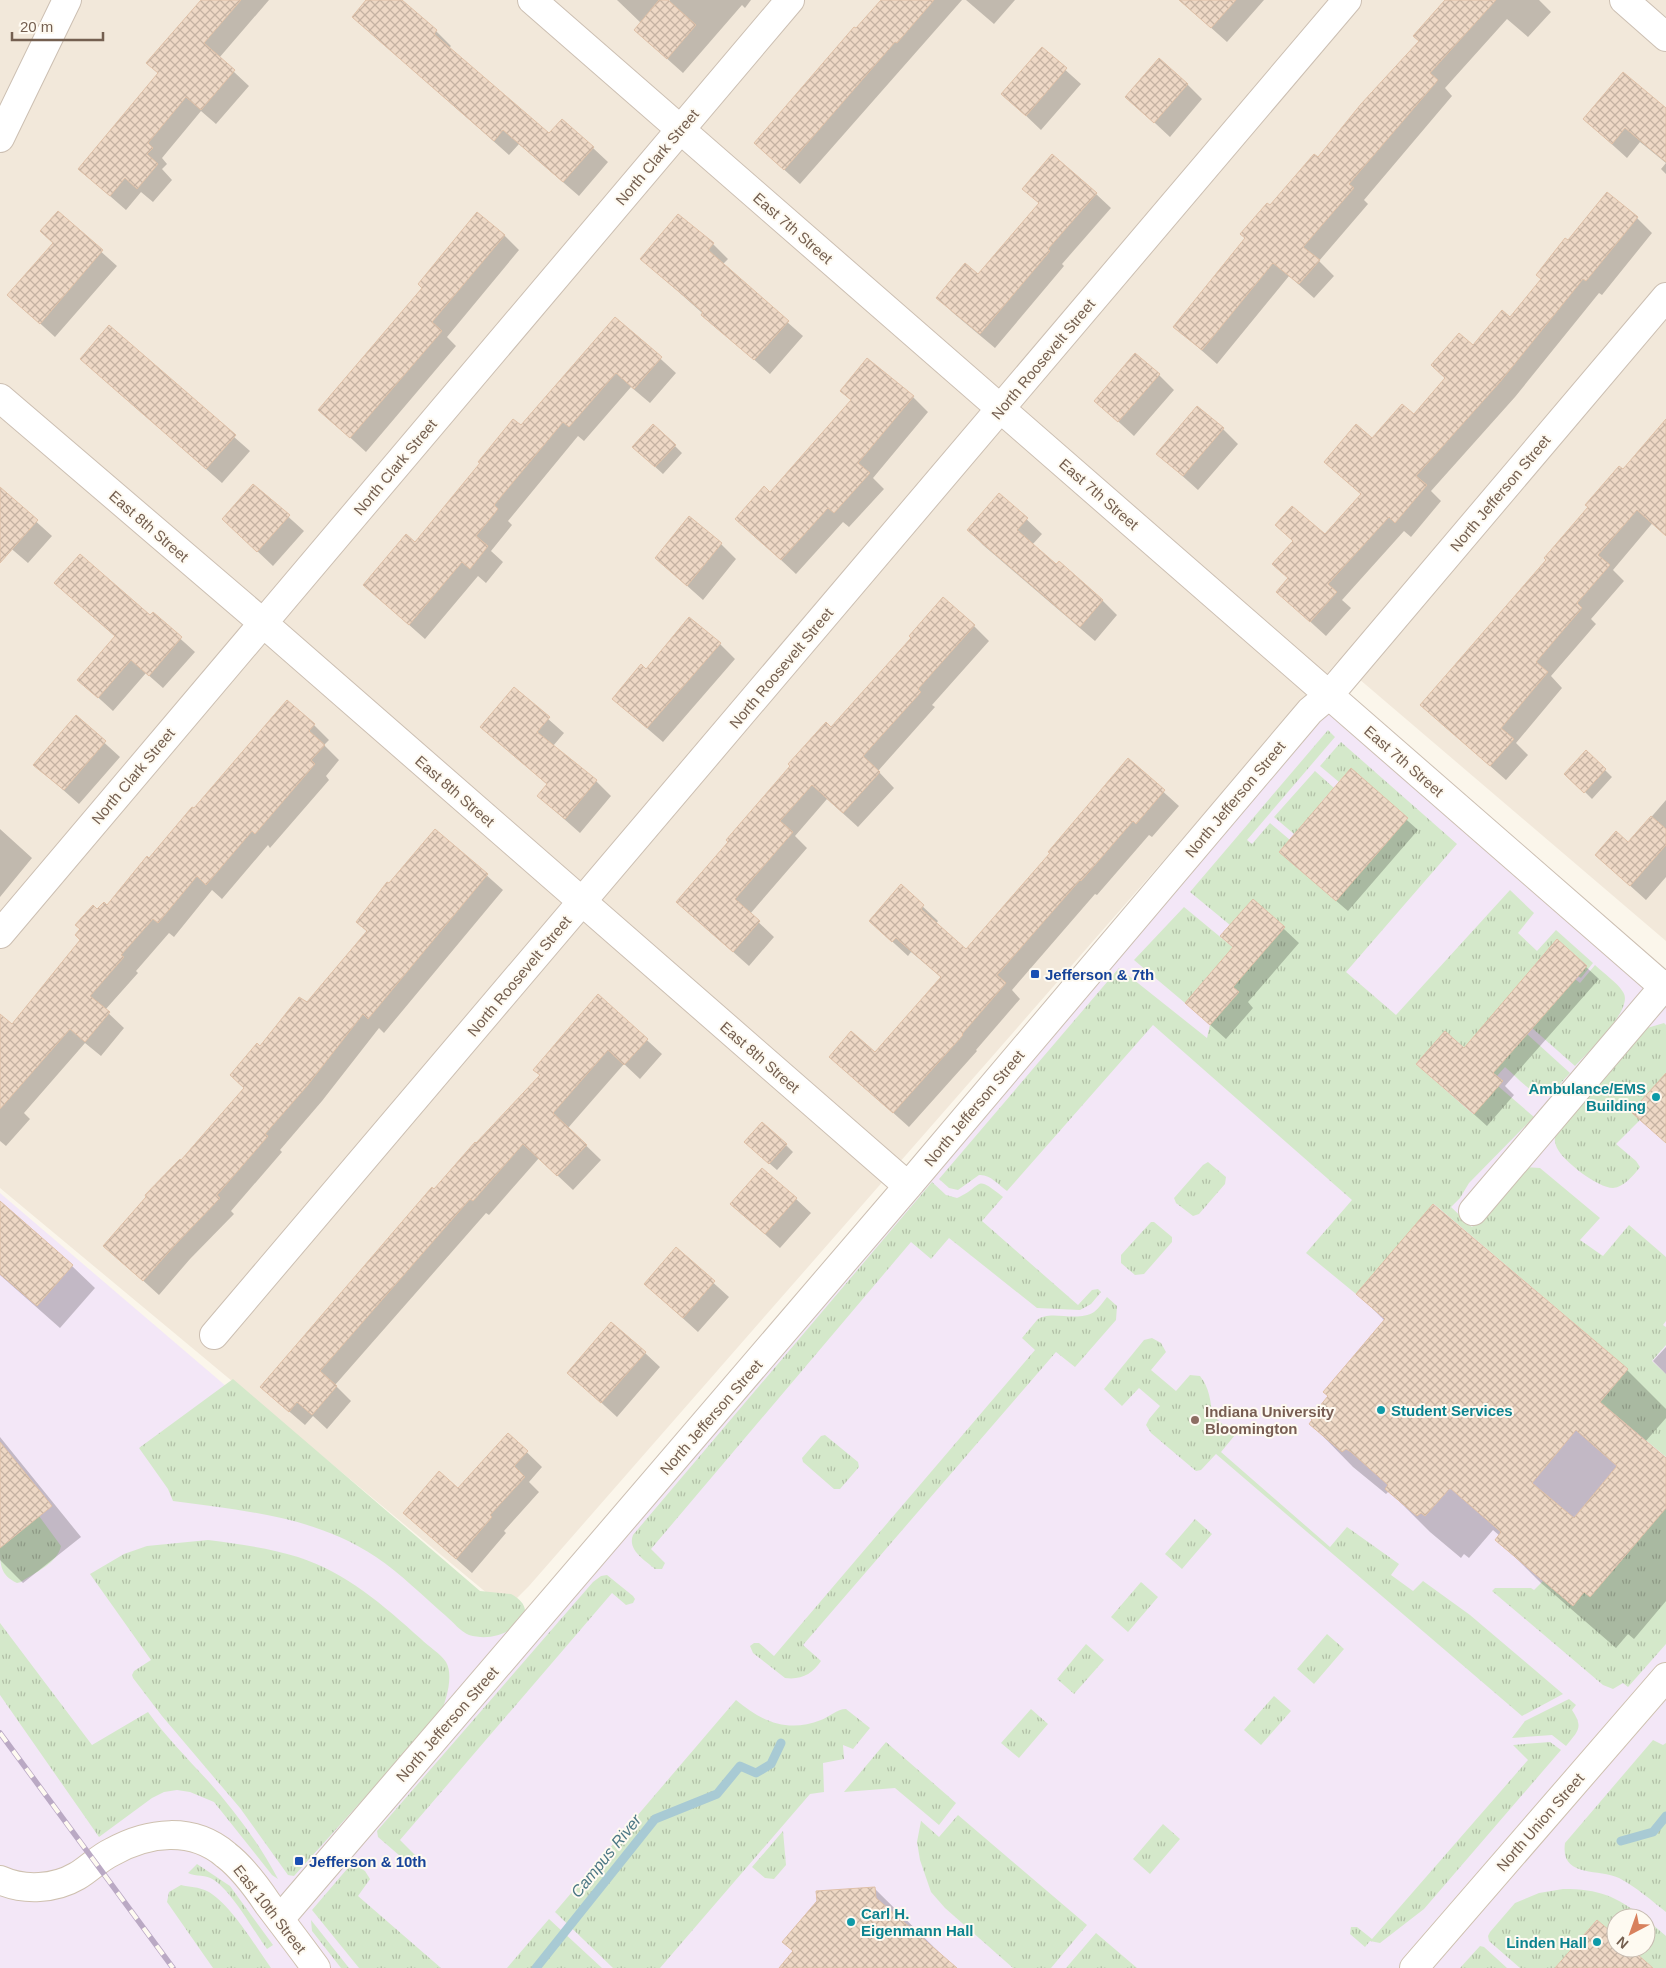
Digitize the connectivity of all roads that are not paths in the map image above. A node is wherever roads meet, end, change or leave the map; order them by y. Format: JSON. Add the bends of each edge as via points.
{"nodes":[{"id":1,"x":67,"y":0,"type":"edge"},
{"id":2,"x":532,"y":0,"type":"edge"},
{"id":3,"x":790,"y":0,"type":"edge"},
{"id":4,"x":1347,"y":0,"type":"edge"},
{"id":5,"x":1624,"y":0,"type":"edge"},
{"id":6,"x":1666,"y":37,"type":"edge"},
{"id":7,"x":680,"y":130,"type":"junction"},
{"id":8,"x":0,"y":138,"type":"edge"},
{"id":9,"x":1666,"y":297,"type":"edge"},
{"id":10,"x":0,"y":398,"type":"edge"},
{"id":11,"x":1000,"y":409,"type":"junction"},
{"id":12,"x":262,"y":623,"type":"junction"},
{"id":13,"x":1328,"y":695,"type":"junction"},
{"id":14,"x":582,"y":902,"type":"junction"},
{"id":15,"x":0,"y":934,"type":"edge"},
{"id":16,"x":1665,"y":987,"type":"edge"},
{"id":17,"x":908,"y":1186,"type":"junction"},
{"id":18,"x":1473,"y":1211,"type":"dead end"},
{"id":19,"x":214,"y":1335,"type":"dead end"},
{"id":20,"x":1666,"y":1677,"type":"edge"},
{"id":21,"x":0,"y":1880,"type":"edge"},
{"id":22,"x":280,"y":1919,"type":"junction"},
{"id":23,"x":316,"y":1968,"type":"edge"},
{"id":24,"x":1414,"y":1968,"type":"edge"}],
"edges":[{"from":1,"to":8,"type":"street"},
{"from":2,"to":7,"type":"street","name":"East 7th Street"},
{"from":3,"to":7,"type":"street","name":"North Clark Street"},
{"from":4,"to":11,"type":"street","name":"North Roosevelt Street"},
{"from":5,"to":6,"type":"street"},
{"from":7,"to":11,"type":"street","name":"East 7th Street"},
{"from":7,"to":12,"type":"street","name":"North Clark Street"},
{"from":9,"to":13,"type":"street","name":"North Jefferson Street"},
{"from":10,"to":12,"type":"street","name":"East 8th Street"},
{"from":11,"to":13,"type":"street","name":"East 7th Street"},
{"from":11,"to":14,"type":"street","name":"North Roosevelt Street"},
{"from":12,"to":14,"type":"street","name":"East 8th Street"},
{"from":12,"to":15,"type":"street","name":"North Clark Street"},
{"from":13,"to":16,"type":"street","name":"East 7th Street"},
{"from":13,"to":17,"type":"street","name":"North Jefferson Street","via":[[1310,711]]},
{"from":14,"to":17,"type":"street","name":"East 8th Street"},
{"from":14,"to":19,"type":"street","name":"North Roosevelt Street"},
{"from":16,"to":18,"type":"street"},
{"from":17,"to":22,"type":"street","name":"North Jefferson Street"},
{"from":20,"to":24,"type":"street","name":"North Union Street"},
{"from":21,"to":22,"type":"street","name":"East 10th Street","via":[[40,1888],[58,1884],[76,1877],[110,1853],[133,1842],[172,1834],[190,1836],[226,1854]]},
{"from":22,"to":23,"type":"street","name":"East 10th Street"}]}
